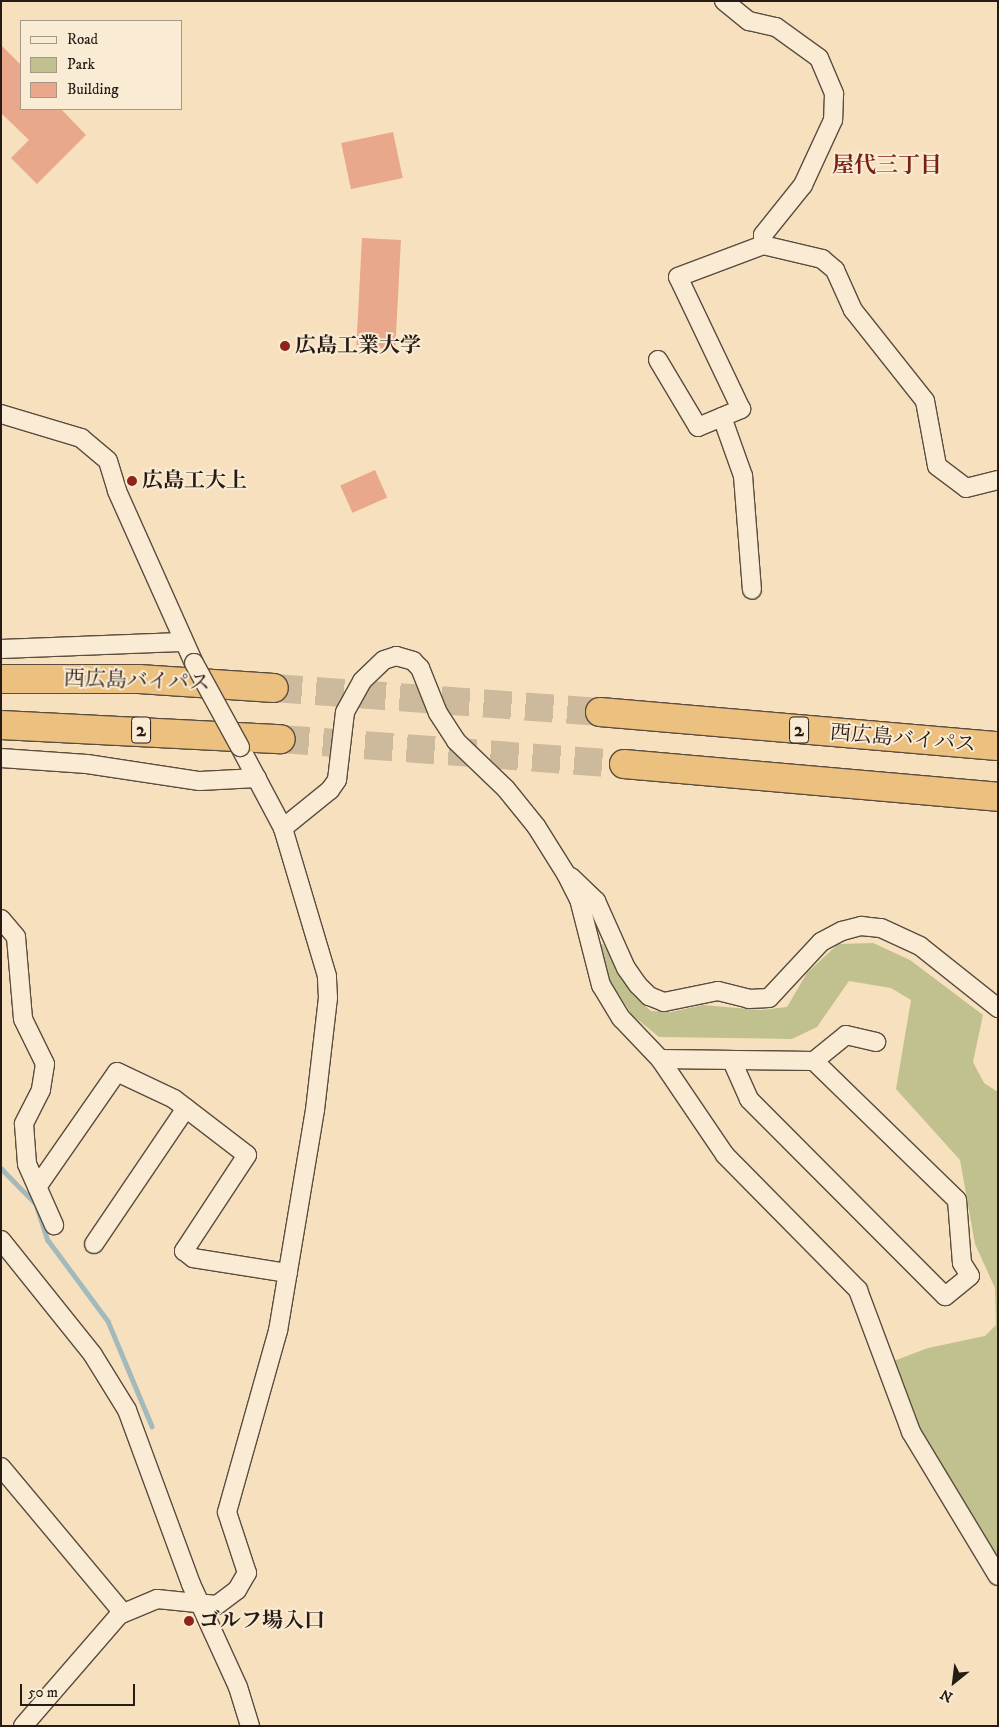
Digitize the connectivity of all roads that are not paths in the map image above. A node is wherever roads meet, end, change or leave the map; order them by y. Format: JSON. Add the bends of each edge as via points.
{"nodes":[{"id":1,"x":724,"y":1,"type":"edge"},
{"id":2,"x":763,"y":245,"type":"junction"},
{"id":3,"x":658,"y":360,"type":"dead end"},
{"id":4,"x":1,"y":414,"type":"edge"},
{"id":5,"x":722,"y":417,"type":"junction"},
{"id":6,"x":998,"y":480,"type":"edge"},
{"id":7,"x":752,"y":590,"type":"dead end"},
{"id":8,"x":181,"y":642,"type":"junction"},
{"id":9,"x":1,"y":649,"type":"edge"},
{"id":10,"x":1,"y":679,"type":"edge"},
{"id":11,"x":274,"y":688,"type":"tunnel mouth"},
{"id":12,"x":600,"y":712,"type":"tunnel mouth"},
{"id":13,"x":1,"y":724,"type":"edge"},
{"id":14,"x":281,"y":739,"type":"tunnel mouth"},
{"id":15,"x":998,"y":746,"type":"edge"},
{"id":16,"x":1,"y":758,"type":"edge"},
{"id":17,"x":624,"y":764,"type":"tunnel mouth"},
{"id":18,"x":257,"y":778,"type":"junction"},
{"id":19,"x":998,"y":797,"type":"edge"},
{"id":20,"x":283,"y":828,"type":"junction"},
{"id":21,"x":566,"y":874,"type":"junction"},
{"id":22,"x":1,"y":918,"type":"edge"},
{"id":23,"x":998,"y":1008,"type":"edge"},
{"id":24,"x":876,"y":1042,"type":"dead end"},
{"id":25,"x":660,"y":1059,"type":"junction"},
{"id":26,"x":732,"y":1061,"type":"junction"},
{"id":27,"x":814,"y":1061,"type":"junction"},
{"id":28,"x":186,"y":1108,"type":"junction"},
{"id":29,"x":37,"y":1187,"type":"junction"},
{"id":30,"x":54,"y":1225,"type":"dead end"},
{"id":31,"x":1,"y":1240,"type":"edge"},
{"id":32,"x":94,"y":1244,"type":"dead end"},
{"id":33,"x":288,"y":1273,"type":"junction"},
{"id":34,"x":1,"y":1467,"type":"edge"},
{"id":35,"x":998,"y":1576,"type":"edge"},
{"id":36,"x":200,"y":1605,"type":"junction"},
{"id":37,"x":123,"y":1613,"type":"junction"},
{"id":38,"x":23,"y":1726,"type":"edge"},
{"id":39,"x":250,"y":1726,"type":"edge"}],
"edges":[{"from":1,"to":2,"type":"street","via":[[749,21],[776,27],[819,58],[834,94],[833,120],[803,185],[763,234]]},
{"from":2,"to":5,"type":"street","via":[[678,277],[741,409]]},
{"from":2,"to":6,"type":"street","via":[[822,259],[835,270],[853,310],[925,401],[937,466],[966,488]]},
{"from":3,"to":5,"type":"street","via":[[698,427]]},
{"from":4,"to":8,"type":"street","via":[[80,438],[108,461],[117,491]]},
{"from":5,"to":7,"type":"street","via":[[742,476]]},
{"from":8,"to":9,"type":"street"},
{"from":8,"to":18,"type":"street","bridge":true},
{"from":10,"to":11,"type":"highway","name":"西広島バイパス","via":[[138,679]]},
{"from":12,"to":15,"type":"highway","name":"西広島バイパス","number":"2"},
{"from":13,"to":14,"type":"highway","number":"2"},
{"from":16,"to":18,"type":"street","via":[[87,764],[200,781]]},
{"from":17,"to":19,"type":"highway"},
{"from":18,"to":20,"type":"street"},
{"from":20,"to":21,"type":"street","via":[[333,785],[339,770],[349,704],[375,666],[396,656],[420,668],[438,713],[456,741],[506,789],[536,826]]},
{"from":20,"to":33,"type":"street","via":[[327,976],[328,998],[315,1110]]},
{"from":21,"to":23,"type":"street","via":[[596,901],[626,968],[638,985],[649,996],[664,1002],[718,991],[749,999],[769,998],[821,942],[842,930],[861,926],[881,928],[920,946]]},
{"from":21,"to":25,"type":"street","via":[[579,899],[601,985],[621,1018]]},
{"from":22,"to":29,"type":"street","via":[[16,936],[24,1019],[45,1064],[41,1090],[24,1124],[26,1164]]},
{"from":24,"to":27,"type":"street","via":[[846,1035]]},
{"from":25,"to":26,"type":"street","via":[[704,1057]]},
{"from":25,"to":35,"type":"street","via":[[724,1155],[858,1290],[911,1432]]},
{"from":26,"to":27,"type":"street"},
{"from":26,"to":27,"type":"street","via":[[749,1099],[945,1296],[970,1276],[962,1263],[957,1200]]},
{"from":28,"to":29,"type":"street","via":[[117,1072]]},
{"from":28,"to":32,"type":"street"},
{"from":28,"to":33,"type":"street","via":[[246,1155],[184,1252],[193,1258]]},
{"from":29,"to":30,"type":"street"},
{"from":31,"to":36,"type":"street","via":[[93,1355],[127,1410]]},
{"from":33,"to":36,"type":"street","via":[[278,1331],[227,1512],[246,1563],[245,1577],[228,1600],[217,1605]]},
{"from":34,"to":37,"type":"street"},
{"from":36,"to":37,"type":"street","via":[[157,1599]]},
{"from":36,"to":39,"type":"street","via":[[238,1687]]},
{"from":37,"to":38,"type":"street","via":[[109,1623]]}]}
